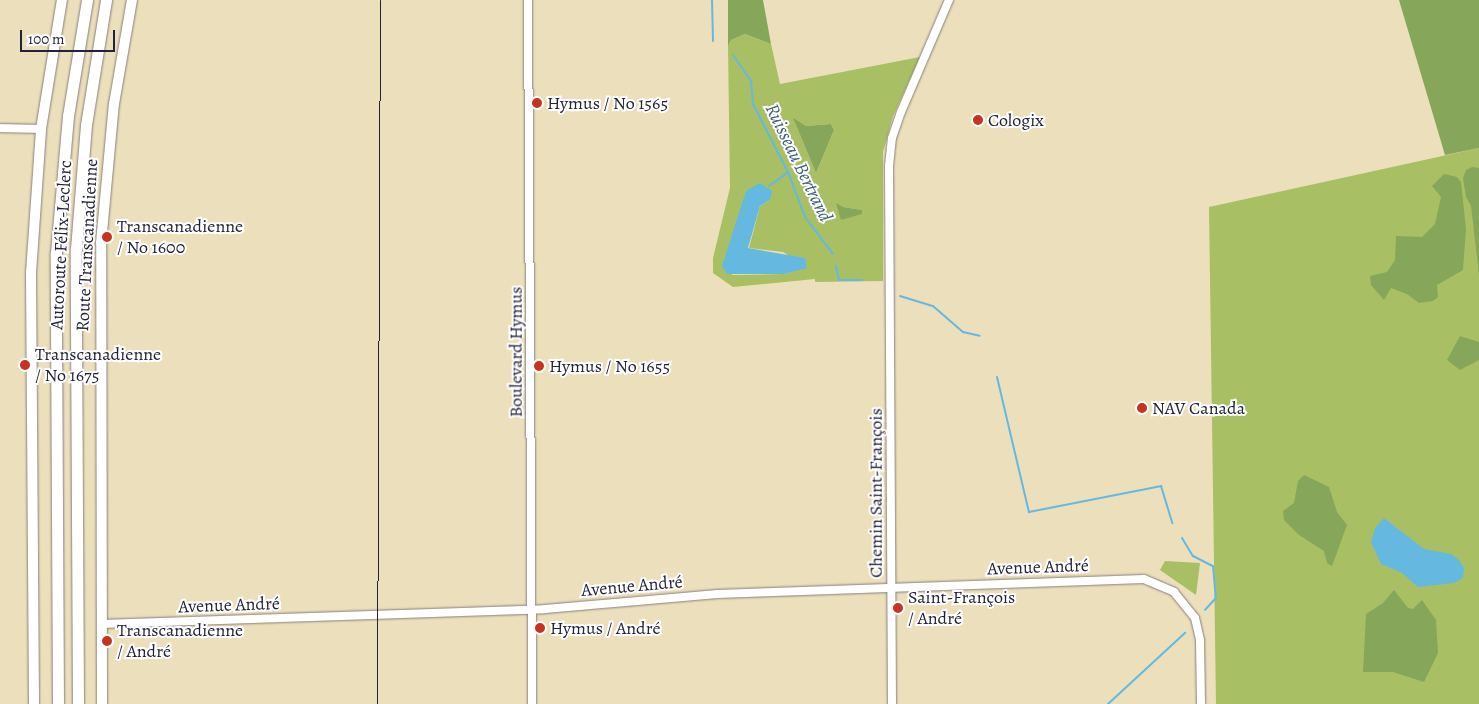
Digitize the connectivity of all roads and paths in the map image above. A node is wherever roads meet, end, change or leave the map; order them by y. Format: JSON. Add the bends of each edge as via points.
{"nodes":[{"id":1,"x":62,"y":0,"type":"edge"},
{"id":2,"x":87,"y":0,"type":"edge"},
{"id":3,"x":108,"y":0,"type":"edge"},
{"id":4,"x":132,"y":0,"type":"edge"},
{"id":5,"x":528,"y":0,"type":"edge"},
{"id":6,"x":949,"y":0,"type":"edge"},
{"id":7,"x":0,"y":128,"type":"edge"},
{"id":8,"x":41,"y":129,"type":"junction"},
{"id":9,"x":891,"y":587,"type":"junction"},
{"id":10,"x":532,"y":609,"type":"junction"},
{"id":11,"x":101,"y":624,"type":"junction"},
{"id":12,"x":34,"y":704,"type":"edge"},
{"id":13,"x":58,"y":704,"type":"edge"},
{"id":14,"x":78,"y":704,"type":"edge"},
{"id":15,"x":102,"y":704,"type":"edge"},
{"id":16,"x":532,"y":704,"type":"edge"},
{"id":17,"x":892,"y":704,"type":"edge"},
{"id":18,"x":1201,"y":704,"type":"edge"}],
"edges":[{"from":1,"to":8,"type":"main road"},
{"from":2,"to":13,"type":"highway","name":"Autoroute Félix-Leclerc","via":[[68,116],[56,253]]},
{"from":3,"to":14,"type":"highway","name":"Autoroute Félix-Leclerc","via":[[84,141],[76,254]]},
{"from":4,"to":11,"type":"main road","name":"Route Transcanadienne","via":[[114,104],[101,243]]},
{"from":5,"to":10,"type":"street","name":"Boulevard Hymus"},
{"from":6,"to":9,"type":"street","name":"Chemin Saint-François","via":[[892,138],[889,166]]},
{"from":7,"to":8,"type":"street"},
{"from":8,"to":12,"type":"main road","via":[[30,298]]},
{"from":9,"to":10,"type":"street","name":"Avenue André","via":[[717,594]]},
{"from":9,"to":17,"type":"street","name":"Chemin Saint-François"},
{"from":9,"to":18,"type":"street","name":"Avenue André","via":[[1133,579],[1165,586],[1186,603],[1198,626]]},
{"from":10,"to":11,"type":"street","name":"Avenue André"},
{"from":10,"to":16,"type":"street","name":"Boulevard Hymus"},
{"from":11,"to":15,"type":"main road","name":"Route Transcanadienne"}]}
